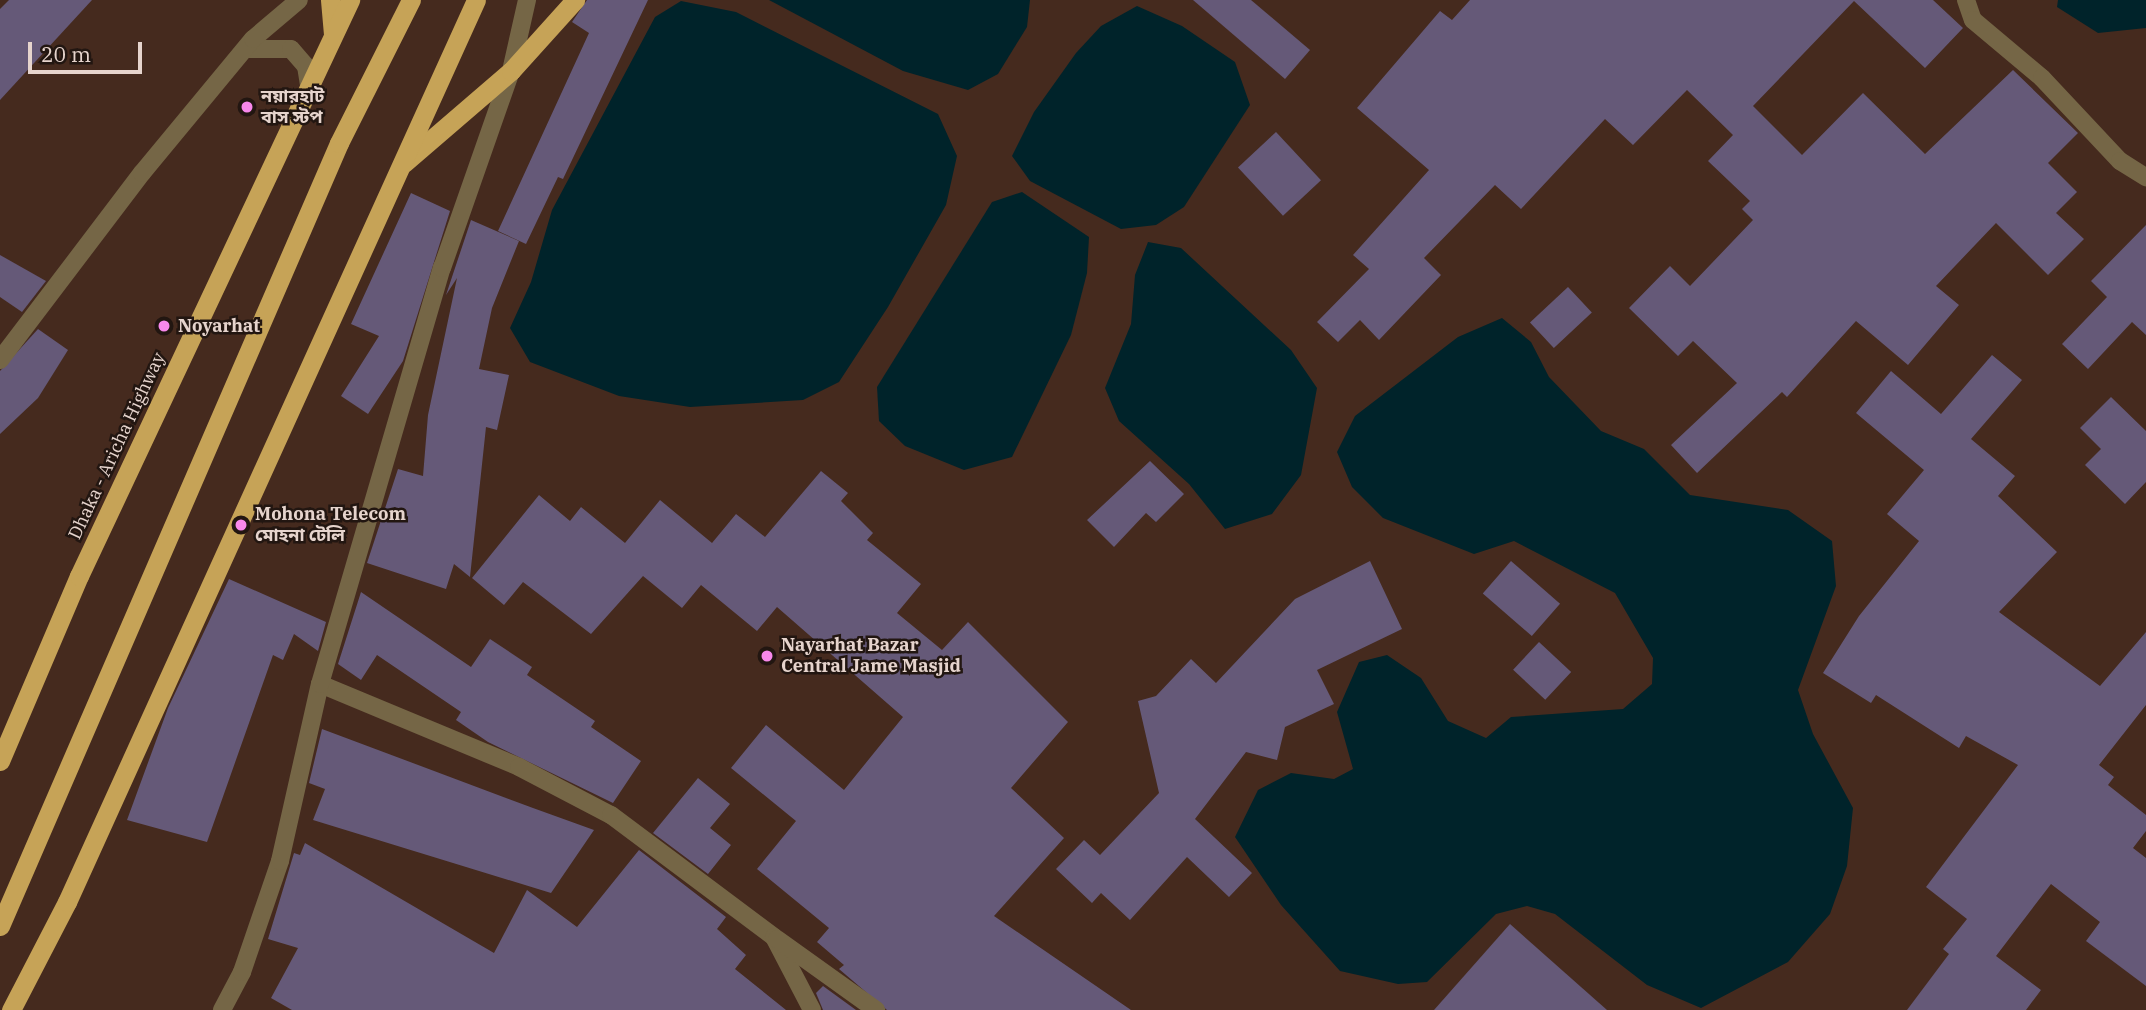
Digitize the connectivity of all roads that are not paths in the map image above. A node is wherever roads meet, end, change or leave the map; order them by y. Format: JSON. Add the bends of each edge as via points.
{"nodes":[{"id":1,"x":299,"y":0,"type":"edge"},
{"id":2,"x":330,"y":0,"type":"edge"},
{"id":3,"x":350,"y":0,"type":"edge"},
{"id":4,"x":411,"y":0,"type":"edge"},
{"id":5,"x":476,"y":0,"type":"edge"},
{"id":6,"x":527,"y":0,"type":"edge"},
{"id":7,"x":575,"y":0,"type":"edge"},
{"id":8,"x":1966,"y":0,"type":"edge"},
{"id":9,"x":333,"y":37,"type":"junction"},
{"id":10,"x":246,"y":49,"type":"junction"},
{"id":11,"x":511,"y":71,"type":"junction"},
{"id":12,"x":310,"y":91,"type":"junction"},
{"id":13,"x":398,"y":168,"type":"junction"},
{"id":14,"x":2146,"y":177,"type":"edge"},
{"id":15,"x":0,"y":360,"type":"edge"},
{"id":16,"x":320,"y":684,"type":"junction"},
{"id":17,"x":0,"y":761,"type":"edge"},
{"id":18,"x":0,"y":926,"type":"edge"},
{"id":19,"x":774,"y":937,"type":"junction"},
{"id":20,"x":11,"y":1010,"type":"edge"},
{"id":21,"x":222,"y":1010,"type":"edge"},
{"id":22,"x":812,"y":1010,"type":"edge"},
{"id":23,"x":876,"y":1010,"type":"edge"}],
"edges":[{"from":1,"to":10,"type":"street"},
{"from":2,"to":9,"type":"highway"},
{"from":3,"to":9,"type":"highway","name":"Dhaka - Aricha Highway"},
{"from":4,"to":18,"type":"highway","via":[[339,144]]},
{"from":5,"to":13,"type":"highway"},
{"from":6,"to":11,"type":"street"},
{"from":7,"to":11,"type":"highway"},
{"from":8,"to":14,"type":"street","via":[[1973,20],[2042,78],[2120,161]]},
{"from":9,"to":12,"type":"highway","name":"Dhaka - Aricha Highway"},
{"from":10,"to":12,"type":"street","via":[[291,49],[306,66]]},
{"from":10,"to":15,"type":"street","via":[[142,173]]},
{"from":11,"to":13,"type":"highway"},
{"from":11,"to":16,"type":"street","via":[[442,268]]},
{"from":12,"to":17,"type":"highway","name":"Dhaka - Aricha Highway","via":[[79,576]]},
{"from":13,"to":20,"type":"highway","via":[[67,902]]},
{"from":16,"to":19,"type":"street","via":[[519,767],[611,816],[711,885]]},
{"from":16,"to":21,"type":"street","via":[[280,861],[242,972]]},
{"from":19,"to":22,"type":"street"},
{"from":19,"to":23,"type":"street"}]}
